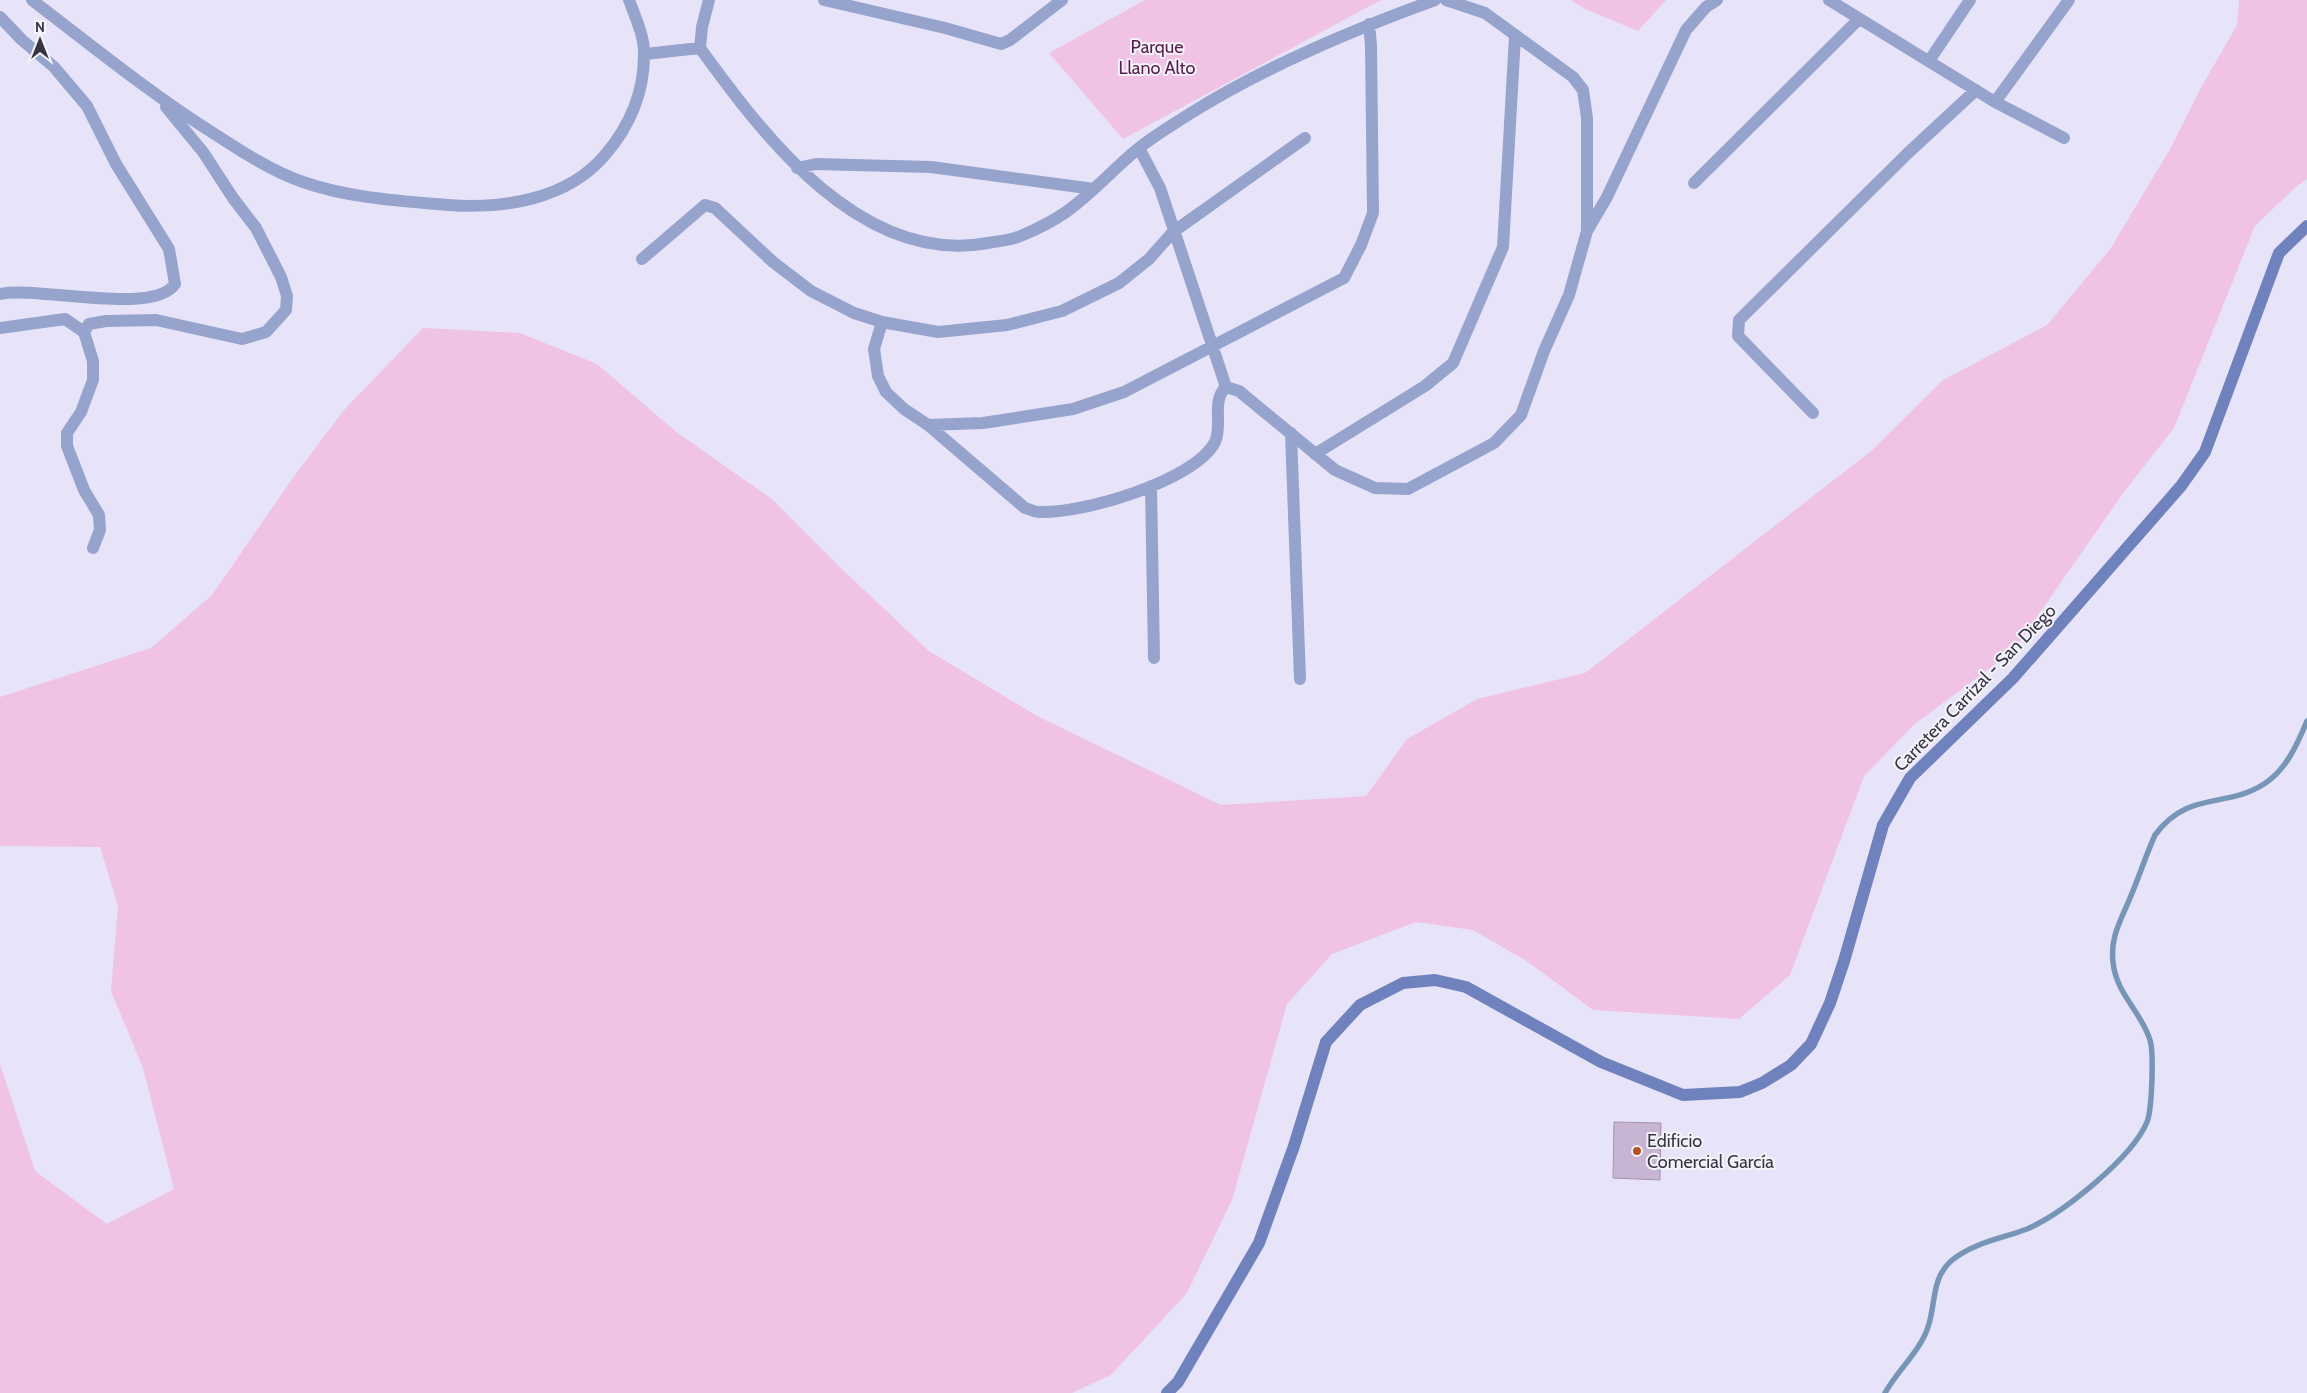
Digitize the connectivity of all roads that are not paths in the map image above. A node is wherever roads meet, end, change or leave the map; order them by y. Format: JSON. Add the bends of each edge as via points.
{"nodes":[{"id":1,"x":32,"y":0,"type":"edge"},
{"id":2,"x":629,"y":0,"type":"edge"},
{"id":3,"x":709,"y":0,"type":"edge"},
{"id":4,"x":824,"y":0,"type":"edge"},
{"id":5,"x":1062,"y":0,"type":"edge"},
{"id":6,"x":1435,"y":0,"type":"edge"},
{"id":7,"x":1446,"y":0,"type":"edge"},
{"id":8,"x":1717,"y":0,"type":"edge"},
{"id":9,"x":1829,"y":0,"type":"edge"},
{"id":10,"x":1970,"y":0,"type":"edge"},
{"id":11,"x":2069,"y":0,"type":"edge"},
{"id":12,"x":0,"y":17,"type":"edge"},
{"id":13,"x":1859,"y":19,"type":"junction"},
{"id":14,"x":1369,"y":24,"type":"junction"},
{"id":15,"x":1515,"y":36,"type":"junction"},
{"id":16,"x":700,"y":48,"type":"junction"},
{"id":17,"x":645,"y":54,"type":"junction"},
{"id":18,"x":1929,"y":62,"type":"junction"},
{"id":19,"x":1976,"y":90,"type":"junction"},
{"id":20,"x":158,"y":98,"type":"junction"},
{"id":21,"x":1995,"y":102,"type":"junction"},
{"id":22,"x":1305,"y":138,"type":"dead end"},
{"id":23,"x":2064,"y":138,"type":"dead end"},
{"id":24,"x":1139,"y":148,"type":"junction"},
{"id":25,"x":797,"y":168,"type":"junction"},
{"id":26,"x":1694,"y":183,"type":"dead end"},
{"id":27,"x":1094,"y":189,"type":"junction"},
{"id":28,"x":2307,"y":226,"type":"edge"},
{"id":29,"x":1587,"y":231,"type":"junction"},
{"id":30,"x":1174,"y":232,"type":"junction"},
{"id":31,"x":642,"y":259,"type":"dead end"},
{"id":32,"x":0,"y":294,"type":"edge"},
{"id":33,"x":882,"y":322,"type":"junction"},
{"id":34,"x":0,"y":328,"type":"edge"},
{"id":35,"x":84,"y":332,"type":"junction"},
{"id":36,"x":1212,"y":348,"type":"junction"},
{"id":37,"x":1226,"y":387,"type":"junction"},
{"id":38,"x":1813,"y":413,"type":"dead end"},
{"id":39,"x":928,"y":425,"type":"junction"},
{"id":40,"x":1291,"y":433,"type":"junction"},
{"id":41,"x":1315,"y":454,"type":"junction"},
{"id":42,"x":1151,"y":486,"type":"junction"},
{"id":43,"x":94,"y":548,"type":"dead end"},
{"id":44,"x":1154,"y":658,"type":"dead end"},
{"id":45,"x":1300,"y":679,"type":"dead end"},
{"id":46,"x":1167,"y":1393,"type":"edge"}],
"edges":[{"from":1,"to":20,"type":"street"},
{"from":2,"to":17,"type":"street"},
{"from":3,"to":16,"type":"street"},
{"from":4,"to":5,"type":"street","via":[[1001,44]]},
{"from":6,"to":14,"type":"street"},
{"from":7,"to":15,"type":"street","via":[[1485,13]]},
{"from":8,"to":29,"type":"street","via":[[1706,7],[1686,30],[1608,197]]},
{"from":9,"to":13,"type":"street"},
{"from":10,"to":18,"type":"street"},
{"from":11,"to":21,"type":"street"},
{"from":12,"to":32,"type":"street","via":[[54,67],[86,106],[116,164],[169,250],[175,276],[175,284],[164,294],[113,300]]},
{"from":13,"to":18,"type":"street"},
{"from":13,"to":26,"type":"street"},
{"from":14,"to":24,"type":"street","via":[[1260,73]]},
{"from":14,"to":36,"type":"street","via":[[1372,213],[1361,245],[1344,278]]},
{"from":15,"to":29,"type":"street","via":[[1573,77],[1583,90],[1587,118]]},
{"from":15,"to":41,"type":"street","via":[[1503,247],[1453,363],[1425,386]]},
{"from":16,"to":17,"type":"street"},
{"from":16,"to":25,"type":"street","via":[[738,101]]},
{"from":17,"to":20,"type":"street","via":[[636,104],[619,138],[592,170],[558,190],[480,208],[373,198],[303,182],[259,162]]},
{"from":18,"to":19,"type":"street"},
{"from":19,"to":21,"type":"street"},
{"from":19,"to":38,"type":"street","via":[[1739,320],[1738,336]]},
{"from":20,"to":35,"type":"street","via":[[203,152],[256,228],[281,277],[287,296],[286,310],[266,332],[242,339],[156,320],[106,321],[89,324]]},
{"from":21,"to":23,"type":"street"},
{"from":22,"to":30,"type":"street"},
{"from":24,"to":27,"type":"street"},
{"from":24,"to":30,"type":"street","via":[[1160,188]]},
{"from":25,"to":27,"type":"street","via":[[816,164],[931,167]]},
{"from":25,"to":27,"type":"street","via":[[858,215],[901,236],[968,247],[1020,237],[1065,213]]},
{"from":28,"to":46,"type":"street","name":"Carretera Carrizal - San Diego","via":[[2279,253],[2208,443],[2182,486],[2013,678],[1910,778],[1892,807],[1877,842],[1830,1004],[1811,1044],[1791,1065],[1740,1092],[1683,1095],[1601,1062],[1466,987],[1435,980],[1403,982],[1360,1005],[1326,1042],[1294,1146],[1259,1243],[1178,1382]]},
{"from":29,"to":41,"type":"street","via":[[1569,295],[1521,415],[1494,443],[1408,489],[1375,488],[1336,470]]},
{"from":30,"to":33,"type":"street","via":[[1149,259],[1119,283],[1062,311],[1007,325],[938,332]]},
{"from":30,"to":36,"type":"street"},
{"from":31,"to":33,"type":"street","via":[[706,205],[715,208],[773,262],[812,291],[854,313]]},
{"from":33,"to":39,"type":"street","via":[[874,349],[878,376],[886,392]]},
{"from":34,"to":35,"type":"street","via":[[66,319]]},
{"from":35,"to":43,"type":"street","via":[[94,361],[94,380],[81,412],[67,433],[67,446],[84,490],[99,515],[100,530]]},
{"from":36,"to":37,"type":"street"},
{"from":36,"to":39,"type":"street","via":[[1124,392],[1073,410],[983,424]]},
{"from":37,"to":40,"type":"street","via":[[1239,391]]},
{"from":37,"to":42,"type":"street","via":[[1220,397],[1216,440],[1204,458]]},
{"from":39,"to":42,"type":"street","via":[[1025,508],[1038,512],[1102,505]]},
{"from":40,"to":41,"type":"street"},
{"from":40,"to":45,"type":"street"},
{"from":42,"to":44,"type":"street"}]}
